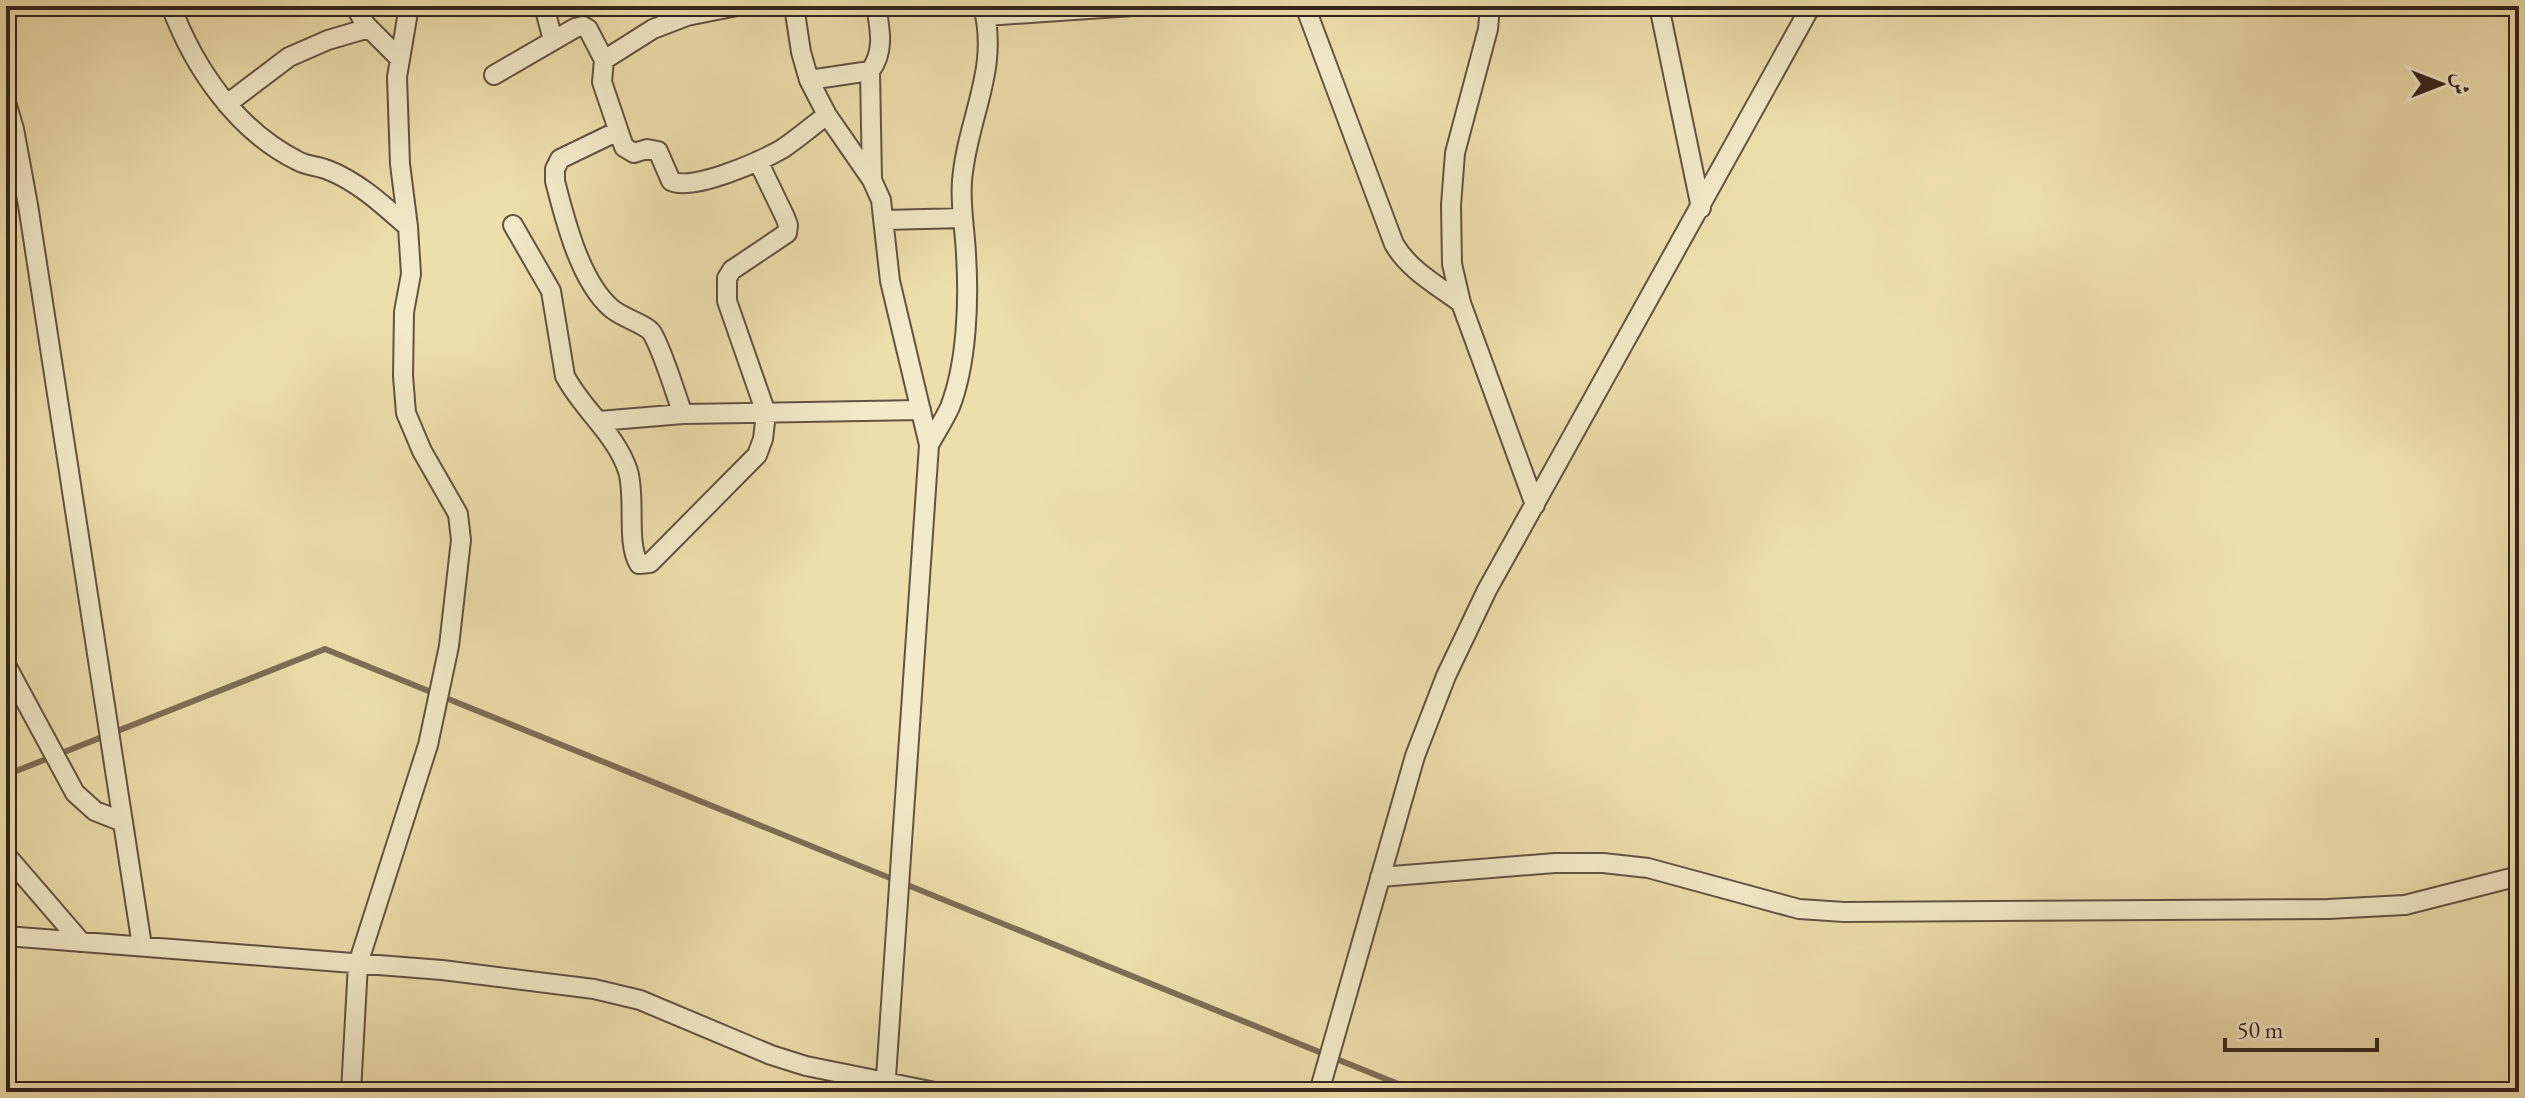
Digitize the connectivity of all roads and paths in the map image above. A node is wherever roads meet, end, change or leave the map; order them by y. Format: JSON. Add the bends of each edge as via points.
{"nodes":[{"id":1,"x":171,"y":6,"type":"edge"},
{"id":2,"x":355,"y":6,"type":"edge"},
{"id":3,"x":409,"y":6,"type":"edge"},
{"id":4,"x":544,"y":6,"type":"edge"},
{"id":5,"x":737,"y":6,"type":"edge"},
{"id":6,"x":794,"y":6,"type":"edge"},
{"id":7,"x":876,"y":6,"type":"edge"},
{"id":8,"x":1133,"y":6,"type":"edge"},
{"id":9,"x":1305,"y":6,"type":"edge"},
{"id":10,"x":1490,"y":6,"type":"edge"},
{"id":11,"x":1659,"y":6,"type":"edge"},
{"id":12,"x":1811,"y":6,"type":"edge"},
{"id":13,"x":1052,"y":9,"type":"edge"},
{"id":14,"x":985,"y":11,"type":"edge"},
{"id":15,"x":369,"y":28,"type":"junction"},
{"id":16,"x":553,"y":40,"type":"junction"},
{"id":17,"x":400,"y":59,"type":"junction"},
{"id":18,"x":604,"y":60,"type":"junction"},
{"id":19,"x":870,"y":71,"type":"junction"},
{"id":20,"x":494,"y":75,"type":"dead end"},
{"id":21,"x":809,"y":80,"type":"junction"},
{"id":22,"x":6,"y":102,"type":"edge"},
{"id":23,"x":227,"y":104,"type":"junction"},
{"id":24,"x":827,"y":115,"type":"junction"},
{"id":25,"x":618,"y":131,"type":"junction"},
{"id":26,"x":758,"y":161,"type":"junction"},
{"id":27,"x":872,"y":180,"type":"junction"},
{"id":28,"x":1701,"y":208,"type":"junction"},
{"id":29,"x":963,"y":218,"type":"junction"},
{"id":30,"x":885,"y":220,"type":"junction"},
{"id":31,"x":513,"y":225,"type":"dead end"},
{"id":32,"x":408,"y":227,"type":"junction"},
{"id":33,"x":1461,"y":303,"type":"junction"},
{"id":34,"x":921,"y":410,"type":"junction"},
{"id":35,"x":766,"y":413,"type":"junction"},
{"id":36,"x":683,"y":414,"type":"junction"},
{"id":37,"x":599,"y":421,"type":"junction"},
{"id":38,"x":929,"y":445,"type":"junction"},
{"id":39,"x":1535,"y":505,"type":"junction"},
{"id":40,"x":6,"y":665,"type":"edge"},
{"id":41,"x":123,"y":822,"type":"junction"},
{"id":42,"x":6,"y":855,"type":"edge"},
{"id":43,"x":2519,"y":876,"type":"edge"},
{"id":44,"x":1380,"y":877,"type":"junction"},
{"id":45,"x":6,"y":936,"type":"edge"},
{"id":46,"x":81,"y":942,"type":"junction"},
{"id":47,"x":142,"y":946,"type":"junction"},
{"id":48,"x":358,"y":964,"type":"junction"},
{"id":49,"x":886,"y":1088,"type":"edge"},
{"id":50,"x":351,"y":1092,"type":"edge"},
{"id":51,"x":935,"y":1092,"type":"edge"},
{"id":52,"x":1319,"y":1092,"type":"edge"}],
"edges":[{"from":1,"to":23,"type":"street","via":[[196,60]]},
{"from":2,"to":15,"type":"street"},
{"from":3,"to":17,"type":"street"},
{"from":4,"to":16,"type":"street"},
{"from":5,"to":18,"type":"street","via":[[653,29]]},
{"from":6,"to":21,"type":"street"},
{"from":7,"to":19,"type":"street","via":[[880,50]]},
{"from":8,"to":13,"type":"street"},
{"from":9,"to":33,"type":"street","via":[[1394,244],[1402,258]]},
{"from":10,"to":33,"type":"street","via":[[1455,153],[1452,264]]},
{"from":11,"to":28,"type":"street"},
{"from":12,"to":28,"type":"street"},
{"from":13,"to":14,"type":"street"},
{"from":14,"to":29,"type":"street","via":[[986,80],[967,147]]},
{"from":15,"to":17,"type":"street"},
{"from":15,"to":23,"type":"street","via":[[289,57]]},
{"from":16,"to":18,"type":"street","via":[[583,26]]},
{"from":16,"to":20,"type":"street"},
{"from":17,"to":32,"type":"street","via":[[400,164]]},
{"from":18,"to":25,"type":"street","via":[[602,82]]},
{"from":19,"to":21,"type":"street"},
{"from":19,"to":27,"type":"street"},
{"from":21,"to":24,"type":"street"},
{"from":22,"to":41,"type":"street","via":[[30,221]]},
{"from":23,"to":32,"type":"street","via":[[299,162],[329,170],[368,192]]},
{"from":24,"to":26,"type":"street"},
{"from":24,"to":27,"type":"street"},
{"from":25,"to":26,"type":"street","via":[[628,152],[658,151],[676,184],[695,183]]},
{"from":25,"to":36,"type":"street","via":[[560,159],[555,181],[594,289],[609,307],[652,333]]},
{"from":26,"to":35,"type":"street","via":[[785,217],[787,233],[732,270],[726,288]]},
{"from":27,"to":30,"type":"street"},
{"from":28,"to":39,"type":"street"},
{"from":29,"to":30,"type":"street"},
{"from":29,"to":38,"type":"street","via":[[966,323],[956,386]]},
{"from":30,"to":34,"type":"street","via":[[890,281]]},
{"from":31,"to":37,"type":"street","via":[[551,291],[565,376]]},
{"from":32,"to":48,"type":"street","via":[[406,413],[458,514],[461,540],[449,646],[428,745]]},
{"from":33,"to":39,"type":"street"},
{"from":34,"to":35,"type":"street"},
{"from":34,"to":38,"type":"street"},
{"from":35,"to":36,"type":"street"},
{"from":35,"to":37,"type":"street","via":[[757,455],[650,563],[639,564],[633,554],[627,467]]},
{"from":36,"to":37,"type":"street"},
{"from":38,"to":49,"type":"street"},
{"from":39,"to":44,"type":"street","via":[[1446,676],[1415,756]]},
{"from":40,"to":41,"type":"street","via":[[75,793],[95,811]]},
{"from":41,"to":47,"type":"street"},
{"from":42,"to":46,"type":"street"},
{"from":43,"to":44,"type":"street","via":[[2405,905],[1844,912],[1799,909],[1648,868],[1603,863]]},
{"from":44,"to":52,"type":"street"},
{"from":45,"to":46,"type":"street"},
{"from":46,"to":47,"type":"street"},
{"from":47,"to":48,"type":"street"},
{"from":48,"to":49,"type":"street","via":[[594,989],[640,1000],[771,1055]]},
{"from":48,"to":50,"type":"street"},
{"from":49,"to":51,"type":"street"}]}
